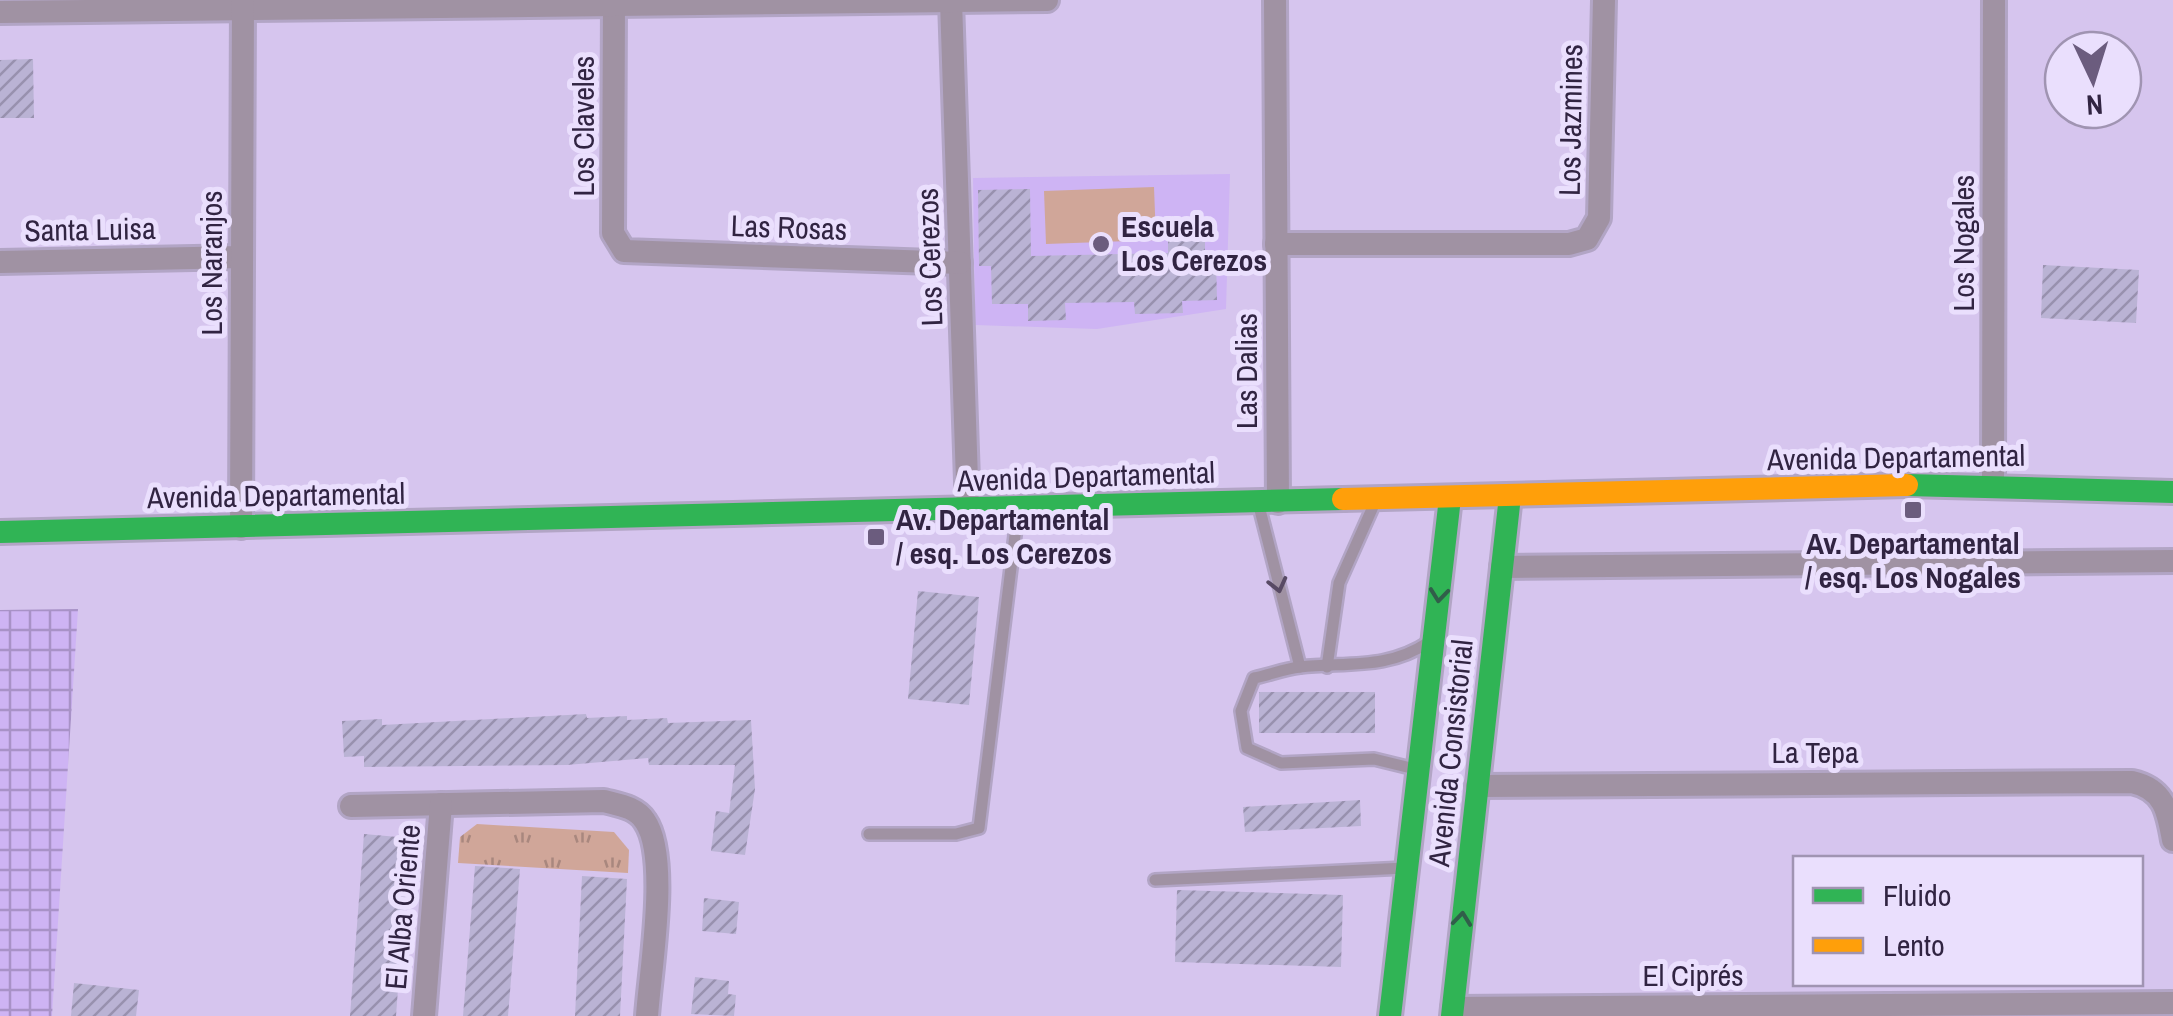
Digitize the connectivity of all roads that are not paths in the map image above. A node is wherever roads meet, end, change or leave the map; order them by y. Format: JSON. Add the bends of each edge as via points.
{"nodes":[{"id":1,"x":1047,"y":0,"type":"edge"},
{"id":2,"x":1275,"y":0,"type":"edge"},
{"id":3,"x":1604,"y":0,"type":"edge"},
{"id":4,"x":1994,"y":0,"type":"edge"},
{"id":5,"x":951,"y":1,"type":"edge"},
{"id":6,"x":614,"y":3,"type":"junction"},
{"id":7,"x":243,"y":5,"type":"edge"},
{"id":8,"x":0,"y":12,"type":"edge"},
{"id":9,"x":1276,"y":244,"type":"junction"},
{"id":10,"x":618,"y":247,"type":"joint"},
{"id":11,"x":242,"y":257,"type":"junction"},
{"id":12,"x":0,"y":262,"type":"edge"},
{"id":13,"x":960,"y":262,"type":"junction"},
{"id":14,"x":1994,"y":485,"type":"junction"},
{"id":15,"x":2173,"y":492,"type":"edge"},
{"id":16,"x":1510,"y":496,"type":"junction"},
{"id":17,"x":1450,"y":498,"type":"junction"},
{"id":18,"x":1376,"y":500,"type":"junction"},
{"id":19,"x":1268,"y":502,"type":"junction"},
{"id":20,"x":1018,"y":509,"type":"junction"},
{"id":21,"x":968,"y":510,"type":"junction"},
{"id":22,"x":241,"y":527,"type":"junction"},
{"id":23,"x":0,"y":532,"type":"edge"},
{"id":24,"x":2173,"y":562,"type":"edge"},
{"id":25,"x":1502,"y":567,"type":"junction"},
{"id":26,"x":1434,"y":638,"type":"junction"},
{"id":27,"x":1493,"y":642,"type":"junction"},
{"id":28,"x":1300,"y":667,"type":"junction"},
{"id":29,"x":1327,"y":667,"type":"junction"},
{"id":30,"x":1419,"y":770,"type":"junction"},
{"id":31,"x":1477,"y":786,"type":"junction"},
{"id":32,"x":442,"y":804,"type":"junction"},
{"id":33,"x":351,"y":806,"type":"dead end"},
{"id":34,"x":869,"y":834,"type":"dead end"},
{"id":35,"x":2173,"y":840,"type":"edge"},
{"id":36,"x":1407,"y":868,"type":"junction"},
{"id":37,"x":1154,"y":880,"type":"dead end"},
{"id":38,"x":2173,"y":1003,"type":"edge"},
{"id":39,"x":1452,"y":1012,"type":"edge"},
{"id":40,"x":424,"y":1016,"type":"edge"},
{"id":41,"x":648,"y":1016,"type":"edge"},
{"id":42,"x":1390,"y":1016,"type":"edge"}],
"edges":[{"from":1,"to":5,"type":"street"},
{"from":2,"to":9,"type":"street","name":"Las Dalias"},
{"from":3,"to":9,"type":"street","name":"Los Jazmines","via":[[1599,218],[1587,239]]},
{"from":4,"to":14,"type":"street","name":"Los Nogales"},
{"from":5,"to":6,"type":"street"},
{"from":5,"to":13,"type":"street","name":"Los Cerezos"},
{"from":6,"to":7,"type":"street"},
{"from":6,"to":10,"type":"street","name":"Los Claveles"},
{"from":7,"to":8,"type":"street"},
{"from":7,"to":11,"type":"street","name":"Los Naranjos"},
{"from":9,"to":19,"type":"street","name":"Las Dalias"},
{"from":10,"to":13,"type":"street","name":"Las Rosas","via":[[630,254]]},
{"from":11,"to":12,"type":"street","name":"Santa Luisa"},
{"from":11,"to":22,"type":"street","name":"Los Naranjos"},
{"from":13,"to":21,"type":"street","name":"Los Cerezos"},
{"from":14,"to":15,"type":"street","name":"Avenida Departamental"},
{"from":14,"to":16,"type":"street","name":"Avenida Departamental"},
{"from":16,"to":17,"type":"street","name":"Avenida Departamental"},
{"from":16,"to":25,"type":"street","name":"Avenida Consistorial"},
{"from":17,"to":18,"type":"street","name":"Avenida Departamental"},
{"from":17,"to":26,"type":"street","name":"Avenida Consistorial","one_way":true},
{"from":18,"to":19,"type":"street","name":"Avenida Departamental"},
{"from":18,"to":29,"type":"lane","via":[[1339,583]]},
{"from":19,"to":20,"type":"street","name":"Avenida Departamental"},
{"from":19,"to":28,"type":"lane","one_way":true},
{"from":20,"to":21,"type":"street","name":"Avenida Departamental"},
{"from":20,"to":34,"type":"lane","via":[[979,828]]},
{"from":21,"to":22,"type":"street","name":"Avenida Departamental"},
{"from":22,"to":23,"type":"street","name":"Avenida Departamental"},
{"from":24,"to":25,"type":"street"},
{"from":25,"to":27,"type":"street","name":"Avenida Consistorial"},
{"from":26,"to":27,"type":"street","via":[[1464,627]]},
{"from":26,"to":29,"type":"lane","via":[[1408,656]]},
{"from":26,"to":30,"type":"street","name":"Avenida Consistorial"},
{"from":27,"to":31,"type":"street","name":"Avenida Consistorial"},
{"from":28,"to":29,"type":"lane"},
{"from":28,"to":30,"type":"lane","via":[[1254,678],[1241,711],[1248,748],[1282,763],[1374,759]]},
{"from":30,"to":36,"type":"street","name":"Avenida Consistorial"},
{"from":31,"to":35,"type":"street","name":"La Tepa","via":[[2132,782],[2165,803]]},
{"from":39,"to":31,"type":"street","name":"Avenida Consistorial","one_way":true},
{"from":32,"to":33,"type":"street"},
{"from":32,"to":40,"type":"street","name":"El Alba Oriente"},
{"from":32,"to":41,"type":"street","via":[[604,801],[644,819],[656,872]]},
{"from":36,"to":37,"type":"lane"},
{"from":36,"to":42,"type":"street","name":"Avenida Consistorial"},
{"from":38,"to":39,"type":"street","name":"El Ciprés"}]}
